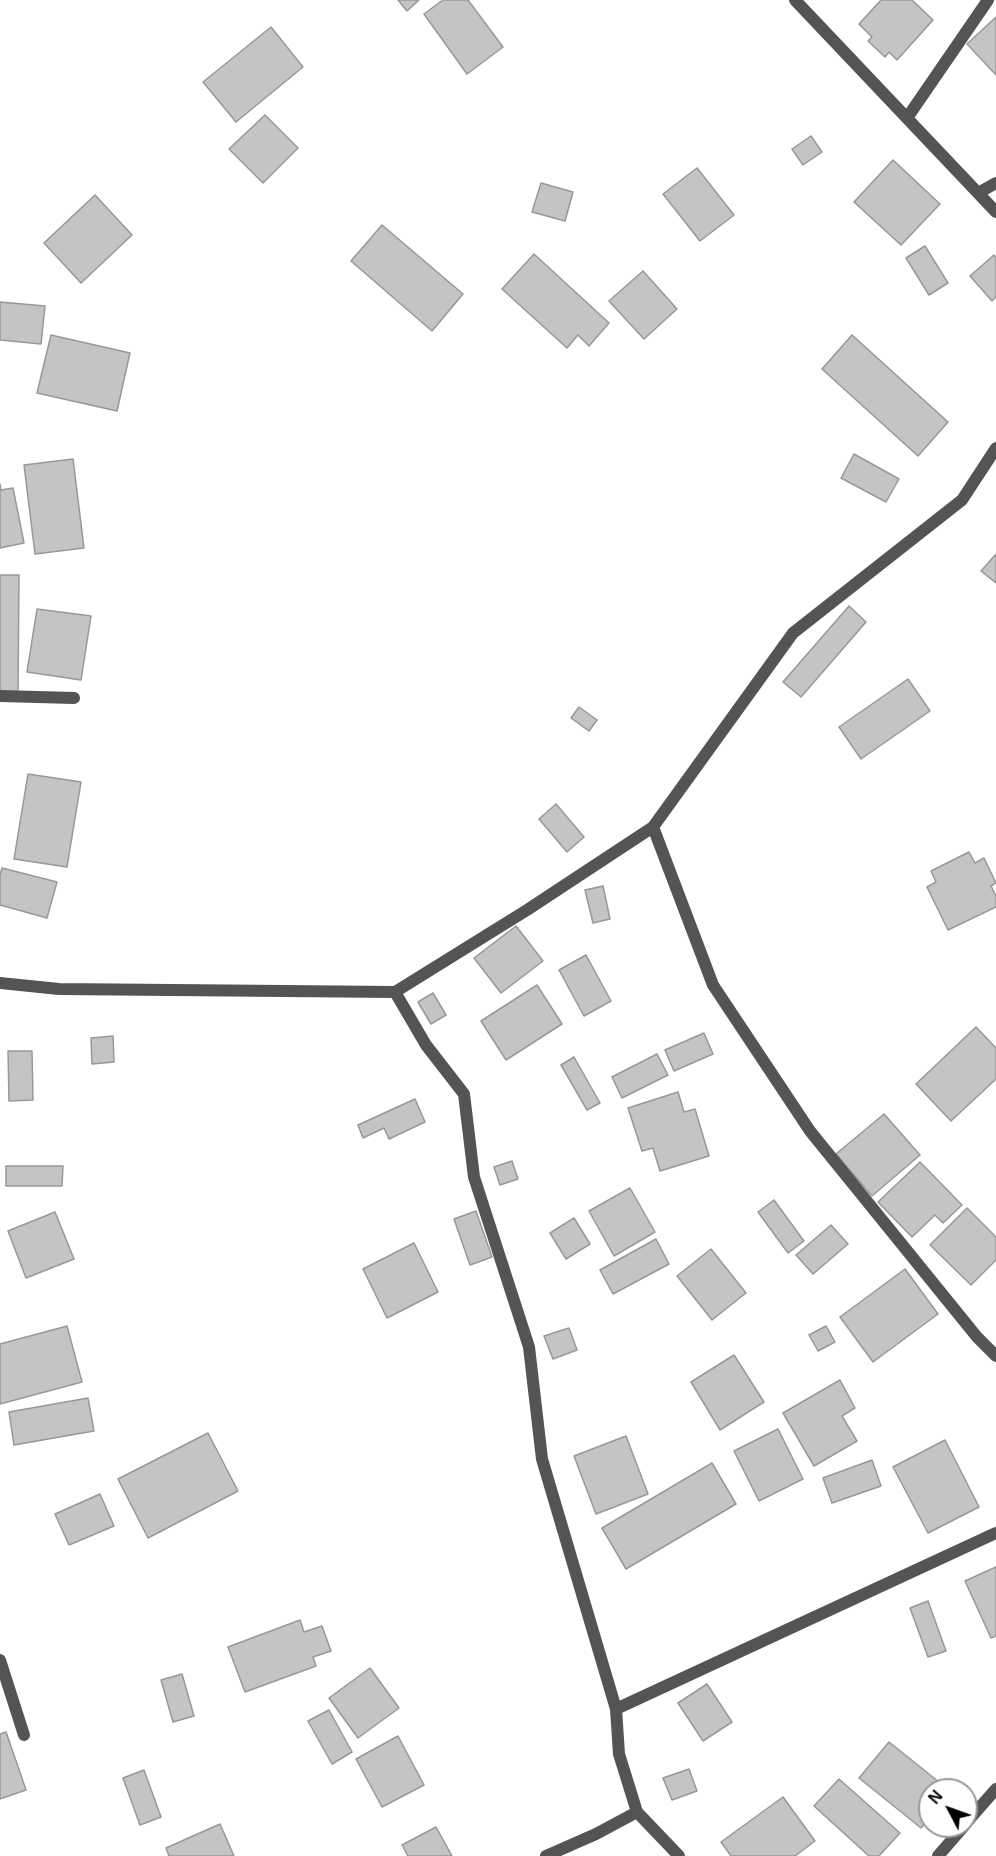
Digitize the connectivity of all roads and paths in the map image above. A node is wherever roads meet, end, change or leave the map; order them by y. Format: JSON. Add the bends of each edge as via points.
{"nodes":[{"id":1,"x":795,"y":0,"type":"edge"},
{"id":2,"x":988,"y":0,"type":"edge"},
{"id":3,"x":907,"y":118,"type":"junction"},
{"id":4,"x":996,"y":183,"type":"edge"},
{"id":5,"x":978,"y":193,"type":"junction"},
{"id":6,"x":996,"y":212,"type":"edge"},
{"id":7,"x":996,"y":448,"type":"edge"},
{"id":8,"x":0,"y":696,"type":"edge"},
{"id":9,"x":74,"y":698,"type":"dead end"},
{"id":10,"x":653,"y":827,"type":"junction"},
{"id":11,"x":0,"y":983,"type":"edge"},
{"id":12,"x":395,"y":992,"type":"junction"},
{"id":13,"x":996,"y":1356,"type":"edge"},
{"id":14,"x":996,"y":1533,"type":"edge"},
{"id":15,"x":0,"y":1660,"type":"edge"},
{"id":16,"x":616,"y":1709,"type":"junction"},
{"id":17,"x":24,"y":1735,"type":"dead end"},
{"id":18,"x":996,"y":1789,"type":"edge"},
{"id":19,"x":978,"y":1810,"type":"edge"},
{"id":20,"x":637,"y":1812,"type":"junction"},
{"id":21,"x":954,"y":1838,"type":"edge"},
{"id":22,"x":546,"y":1856,"type":"edge"},
{"id":23,"x":679,"y":1856,"type":"edge"},
{"id":24,"x":938,"y":1856,"type":"edge"}],
"edges":[{"from":1,"to":3,"type":"street"},
{"from":2,"to":3,"type":"street"},
{"from":3,"to":5,"type":"street"},
{"from":4,"to":5,"type":"street"},
{"from":5,"to":6,"type":"street"},
{"from":7,"to":10,"type":"street","via":[[962,500],[793,633]]},
{"from":8,"to":9,"type":"street"},
{"from":10,"to":12,"type":"street"},
{"from":10,"to":13,"type":"street","via":[[713,985],[810,1131],[976,1337]]},
{"from":11,"to":12,"type":"street","via":[[59,989]]},
{"from":12,"to":16,"type":"street","via":[[426,1045],[464,1094],[474,1177],[529,1347],[542,1459]]},
{"from":14,"to":16,"type":"street"},
{"from":15,"to":17,"type":"street"},
{"from":16,"to":20,"type":"street","via":[[619,1754]]},
{"from":18,"to":19,"type":"street"},
{"from":20,"to":22,"type":"street"},
{"from":20,"to":23,"type":"street"},
{"from":21,"to":24,"type":"street"}]}
